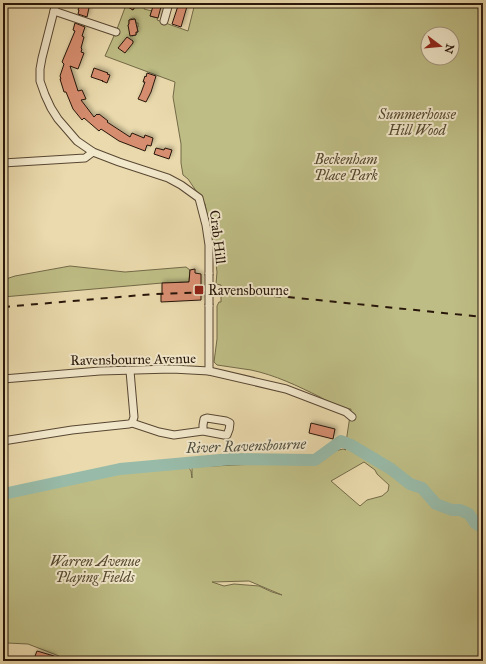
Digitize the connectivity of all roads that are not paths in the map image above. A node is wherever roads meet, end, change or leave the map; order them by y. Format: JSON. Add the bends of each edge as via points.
{"nodes":[{"id":1,"x":56,"y":3,"type":"edge"},
{"id":2,"x":169,"y":3,"type":"edge"},
{"id":3,"x":54,"y":11,"type":"junction"},
{"id":4,"x":164,"y":22,"type":"dead end"},
{"id":5,"x":116,"y":32,"type":"dead end"},
{"id":6,"x":93,"y":152,"type":"junction"},
{"id":7,"x":3,"y":163,"type":"edge"},
{"id":8,"x":130,"y":370,"type":"junction"},
{"id":9,"x":209,"y":371,"type":"junction"},
{"id":10,"x":3,"y":379,"type":"edge"},
{"id":11,"x":352,"y":416,"type":"dead end"},
{"id":12,"x":132,"y":423,"type":"junction"},
{"id":13,"x":203,"y":430,"type":"dead end"},
{"id":14,"x":3,"y":441,"type":"edge"}],
"edges":[{"from":1,"to":3,"type":"street","name":"Crab Hill"},
{"from":2,"to":4,"type":"street"},
{"from":3,"to":5,"type":"street"},
{"from":3,"to":6,"type":"street","name":"Crab Hill","via":[[42,58],[40,81],[58,119],[77,141]]},
{"from":6,"to":7,"type":"street","via":[[86,158]]},
{"from":6,"to":9,"type":"street","name":"Crab Hill","bridge":true,"via":[[168,178],[199,198],[209,245]]},
{"from":8,"to":9,"type":"street","name":"Ravensbourne Avenue"},
{"from":8,"to":10,"type":"street","name":"Ravensbourne Avenue"},
{"from":8,"to":12,"type":"street","via":[[134,417]]},
{"from":9,"to":11,"type":"street","name":"Ravensbourne Avenue","via":[[286,389]]},
{"from":12,"to":13,"type":"street","via":[[174,434]]},
{"from":12,"to":14,"type":"street"}]}
